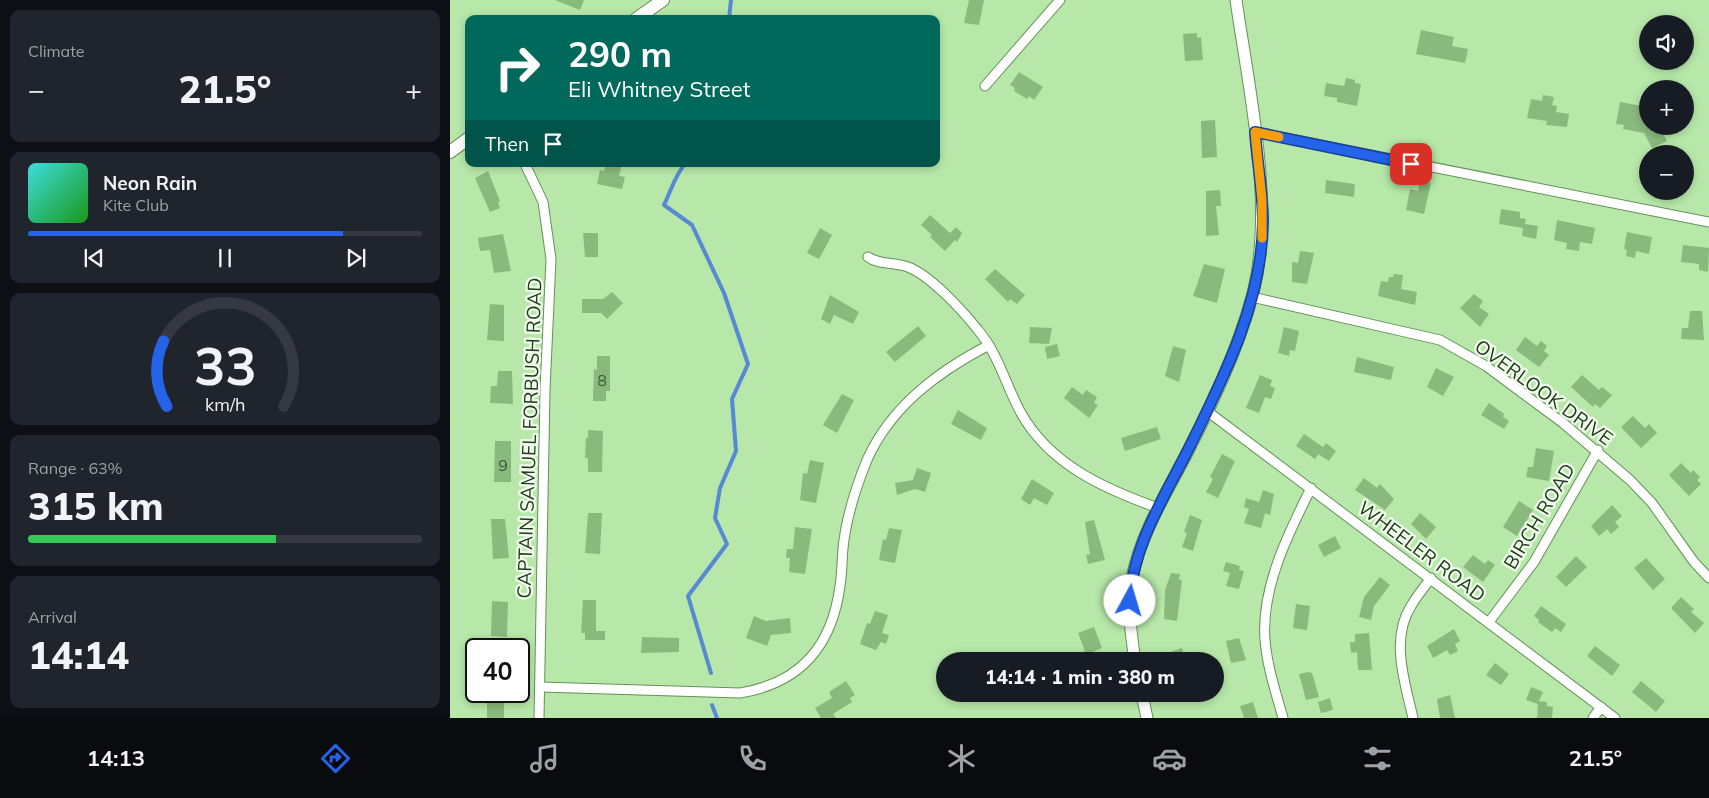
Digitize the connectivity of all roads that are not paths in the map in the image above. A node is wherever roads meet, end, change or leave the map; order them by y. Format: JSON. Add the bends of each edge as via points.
{"nodes":[{"id":1,"x":663,"y":0,"type":"edge"},
{"id":2,"x":1060,"y":0,"type":"edge"},
{"id":3,"x":1236,"y":0,"type":"edge"},
{"id":4,"x":642,"y":15,"type":"edge"},
{"id":5,"x":985,"y":86,"type":"dead end"},
{"id":6,"x":1255,"y":132,"type":"junction"},
{"id":7,"x":465,"y":141,"type":"edge"},
{"id":8,"x":450,"y":152,"type":"edge"},
{"id":9,"x":526,"y":167,"type":"edge"},
{"id":10,"x":1709,"y":222,"type":"edge"},
{"id":11,"x":868,"y":257,"type":"dead end"},
{"id":12,"x":1252,"y":297,"type":"junction"},
{"id":13,"x":990,"y":345,"type":"junction"},
{"id":14,"x":1208,"y":411,"type":"junction"},
{"id":15,"x":1598,"y":450,"type":"junction"},
{"id":16,"x":1311,"y":488,"type":"junction"},
{"id":17,"x":1158,"y":508,"type":"junction"},
{"id":18,"x":1431,"y":578,"type":"junction"},
{"id":19,"x":1709,"y":578,"type":"edge"},
{"id":20,"x":1489,"y":622,"type":"junction"},
{"id":21,"x":1134,"y":652,"type":"edge"},
{"id":22,"x":541,"y":688,"type":"junction"},
{"id":23,"x":1144,"y":702,"type":"edge"},
{"id":24,"x":1601,"y":707,"type":"junction"},
{"id":25,"x":539,"y":718,"type":"edge"},
{"id":26,"x":1147,"y":718,"type":"edge"},
{"id":27,"x":1283,"y":718,"type":"edge"},
{"id":28,"x":1413,"y":718,"type":"edge"},
{"id":29,"x":1593,"y":718,"type":"edge"},
{"id":30,"x":1616,"y":718,"type":"edge"}],
"edges":[{"from":1,"to":4,"type":"main road"},
{"from":2,"to":5,"type":"street"},
{"from":3,"to":6,"type":"street"},
{"from":6,"to":10,"type":"street"},
{"from":6,"to":12,"type":"street","via":[[1263,223]]},
{"from":7,"to":8,"type":"main road"},
{"from":9,"to":22,"type":"street","name":"CAPTAIN SAMUEL FORBUSH ROAD","via":[[543,202],[551,259],[540,591]]},
{"from":11,"to":13,"type":"street","via":[[908,267],[924,277]]},
{"from":12,"to":14,"type":"street"},
{"from":12,"to":15,"type":"street","name":"OVERLOOK DRIVE","via":[[1440,340],[1486,366]]},
{"from":13,"to":17,"type":"street","via":[[1022,414],[1055,456],[1082,475]]},
{"from":13,"to":22,"type":"street","via":[[930,380],[878,441],[863,471],[850,514],[833,615],[817,653],[801,668],[771,686],[740,692]]},
{"from":14,"to":16,"type":"street","name":"WHEELER ROAD"},
{"from":14,"to":17,"type":"street"},
{"from":15,"to":19,"type":"street","name":"OVERLOOK DRIVE","via":[[1652,503]]},
{"from":15,"to":20,"type":"street","name":"BIRCH ROAD","via":[[1534,562]]},
{"from":16,"to":18,"type":"street","name":"WHEELER ROAD"},
{"from":16,"to":27,"type":"street","via":[[1281,557],[1265,620],[1265,641]]},
{"from":17,"to":21,"type":"street","via":[[1130,589]]},
{"from":18,"to":20,"type":"street","name":"WHEELER ROAD"},
{"from":18,"to":28,"type":"street","via":[[1410,606],[1401,639],[1403,675]]},
{"from":20,"to":24,"type":"street","name":"WHEELER ROAD"},
{"from":22,"to":25,"type":"street","name":"CAPTAIN SAMUEL FORBUSH ROAD"},
{"from":23,"to":26,"type":"street"},
{"from":24,"to":29,"type":"street"},
{"from":24,"to":30,"type":"street","name":"WHEELER ROAD"}]}
